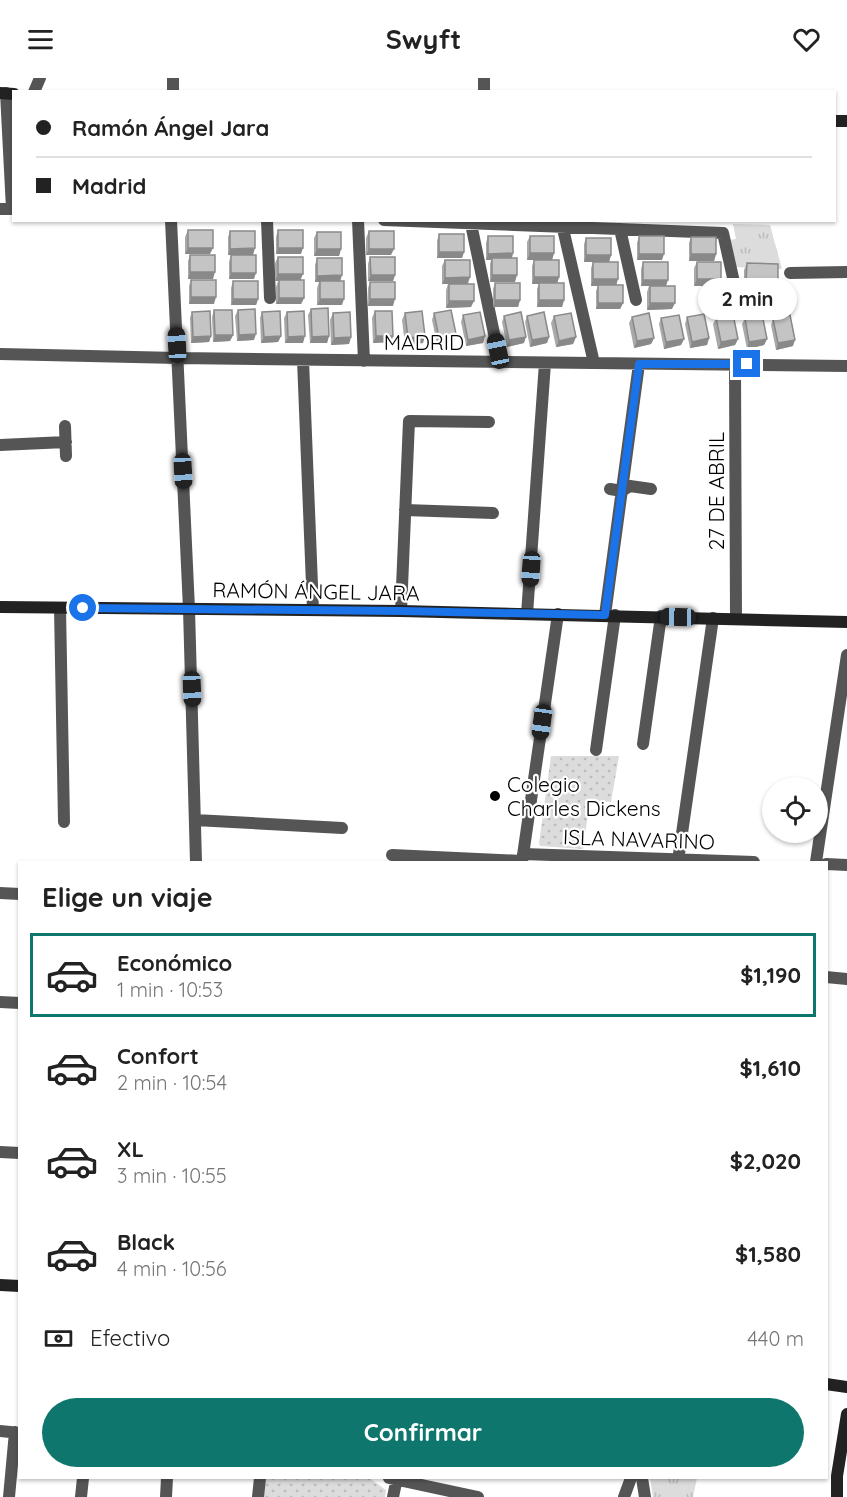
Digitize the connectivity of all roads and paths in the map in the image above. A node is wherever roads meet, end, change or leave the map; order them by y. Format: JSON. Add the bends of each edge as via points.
{"nodes":[{"id":1,"x":7,"y":94,"type":"edge"},
{"id":2,"x":0,"y":209,"type":"edge"},
{"id":3,"x":171,"y":222,"type":"edge"},
{"id":4,"x":267,"y":222,"type":"edge"},
{"id":5,"x":358,"y":222,"type":"edge"},
{"id":6,"x":428,"y":222,"type":"edge"},
{"id":7,"x":562,"y":223,"type":"edge"},
{"id":8,"x":471,"y":224,"type":"junction"},
{"id":9,"x":620,"y":229,"type":"junction"},
{"id":10,"x":847,"y":272,"type":"edge"},
{"id":11,"x":790,"y":273,"type":"dead end"},
{"id":12,"x":270,"y":298,"type":"dead end"},
{"id":13,"x":636,"y":300,"type":"dead end"},
{"id":14,"x":740,"y":309,"type":"dead end"},
{"id":15,"x":0,"y":354,"type":"edge"},
{"id":16,"x":178,"y":358,"type":"junction"},
{"id":17,"x":303,"y":360,"type":"junction"},
{"id":18,"x":364,"y":361,"type":"junction"},
{"id":19,"x":500,"y":362,"type":"junction"},
{"id":20,"x":545,"y":363,"type":"junction"},
{"id":21,"x":594,"y":363,"type":"junction"},
{"id":22,"x":639,"y":364,"type":"junction"},
{"id":23,"x":735,"y":364,"type":"junction"},
{"id":24,"x":847,"y":366,"type":"edge"},
{"id":25,"x":489,"y":422,"type":"dead end"},
{"id":26,"x":65,"y":426,"type":"dead end"},
{"id":27,"x":66,"y":442,"type":"junction"},
{"id":28,"x":0,"y":445,"type":"edge"},
{"id":29,"x":66,"y":456,"type":"dead end"},
{"id":30,"x":651,"y":489,"type":"dead end"},
{"id":31,"x":616,"y":490,"type":"junction"},
{"id":32,"x":405,"y":510,"type":"junction"},
{"id":33,"x":493,"y":513,"type":"dead end"},
{"id":34,"x":0,"y":607,"type":"edge"},
{"id":35,"x":60,"y":608,"type":"junction"},
{"id":36,"x":189,"y":609,"type":"junction"},
{"id":37,"x":313,"y":610,"type":"junction"},
{"id":38,"x":401,"y":611,"type":"junction"},
{"id":39,"x":527,"y":614,"type":"junction"},
{"id":40,"x":558,"y":614,"type":"junction"},
{"id":41,"x":610,"y":615,"type":"junction"},
{"id":42,"x":661,"y":616,"type":"junction"},
{"id":43,"x":713,"y":618,"type":"junction"},
{"id":44,"x":736,"y":619,"type":"junction"},
{"id":45,"x":847,"y":622,"type":"edge"},
{"id":46,"x":847,"y":655,"type":"edge"},
{"id":47,"x":643,"y":744,"type":"dead end"},
{"id":48,"x":596,"y":750,"type":"dead end"},
{"id":49,"x":195,"y":820,"type":"junction"},
{"id":50,"x":64,"y":822,"type":"dead end"},
{"id":51,"x":342,"y":828,"type":"dead end"},
{"id":52,"x":392,"y":855,"type":"dead end"},
{"id":53,"x":522,"y":859,"type":"edge"},
{"id":54,"x":196,"y":861,"type":"edge"},
{"id":55,"x":678,"y":861,"type":"joint"},
{"id":56,"x":816,"y":861,"type":"edge"},
{"id":57,"x":828,"y":864,"type":"edge"},
{"id":58,"x":847,"y":865,"type":"edge"},
{"id":59,"x":0,"y":893,"type":"edge"},
{"id":60,"x":18,"y":894,"type":"edge"},
{"id":61,"x":828,"y":977,"type":"edge"},
{"id":62,"x":847,"y":979,"type":"edge"},
{"id":63,"x":0,"y":1002,"type":"edge"},
{"id":64,"x":18,"y":1003,"type":"edge"},
{"id":65,"x":0,"y":1152,"type":"edge"},
{"id":66,"x":18,"y":1153,"type":"edge"},
{"id":67,"x":0,"y":1285,"type":"edge"},
{"id":68,"x":18,"y":1286,"type":"edge"},
{"id":69,"x":828,"y":1384,"type":"edge"},
{"id":70,"x":847,"y":1388,"type":"edge"},
{"id":71,"x":847,"y":1414,"type":"edge"},
{"id":72,"x":0,"y":1431,"type":"edge"},
{"id":73,"x":17,"y":1432,"type":"edge"},
{"id":74,"x":83,"y":1479,"type":"edge"},
{"id":75,"x":167,"y":1479,"type":"edge"},
{"id":76,"x":260,"y":1479,"type":"edge"},
{"id":77,"x":394,"y":1479,"type":"edge"},
{"id":78,"x":632,"y":1479,"type":"edge"},
{"id":79,"x":642,"y":1479,"type":"edge"},
{"id":80,"x":9,"y":1497,"type":"edge"},
{"id":81,"x":81,"y":1497,"type":"edge"},
{"id":82,"x":166,"y":1497,"type":"edge"},
{"id":83,"x":258,"y":1497,"type":"edge"},
{"id":84,"x":393,"y":1497,"type":"edge"},
{"id":85,"x":478,"y":1497,"type":"edge"},
{"id":86,"x":624,"y":1497,"type":"edge"},
{"id":87,"x":645,"y":1497,"type":"edge"},
{"id":88,"x":837,"y":1497,"type":"edge"}],
"edges":[{"from":1,"to":2,"type":"street","via":[[12,209]]},
{"from":3,"to":16,"type":"street"},
{"from":4,"to":12,"type":"street"},
{"from":5,"to":18,"type":"street"},
{"from":6,"to":8,"type":"street"},
{"from":7,"to":8,"type":"street"},
{"from":7,"to":9,"type":"street"},
{"from":7,"to":21,"type":"street"},
{"from":8,"to":19,"type":"street"},
{"from":9,"to":13,"type":"street"},
{"from":9,"to":14,"type":"street","via":[[723,233]]},
{"from":10,"to":11,"type":"street"},
{"from":15,"to":16,"type":"street","name":"MADRID"},
{"from":16,"to":17,"type":"street","name":"MADRID"},
{"from":16,"to":36,"type":"street"},
{"from":17,"to":18,"type":"street","name":"MADRID"},
{"from":17,"to":37,"type":"street"},
{"from":18,"to":19,"type":"street","name":"MADRID"},
{"from":19,"to":20,"type":"street","name":"MADRID"},
{"from":20,"to":21,"type":"street","name":"MADRID"},
{"from":20,"to":39,"type":"street"},
{"from":21,"to":22,"type":"street","name":"MADRID"},
{"from":22,"to":23,"type":"street","name":"MADRID"},
{"from":22,"to":31,"type":"street"},
{"from":23,"to":24,"type":"street","name":"MADRID"},
{"from":23,"to":44,"type":"street","name":"27 DE ABRIL"},
{"from":25,"to":32,"type":"street","via":[[409,421]]},
{"from":26,"to":27,"type":"street"},
{"from":27,"to":28,"type":"street"},
{"from":27,"to":29,"type":"street"},
{"from":30,"to":31,"type":"street","via":[[630,486]]},
{"from":31,"to":41,"type":"street"},
{"from":32,"to":33,"type":"street"},
{"from":32,"to":38,"type":"street"},
{"from":34,"to":35,"type":"main road","name":"RAMÓN ÁNGEL JARA"},
{"from":35,"to":36,"type":"main road","name":"RAMÓN ÁNGEL JARA"},
{"from":35,"to":50,"type":"street"},
{"from":36,"to":37,"type":"main road","name":"RAMÓN ÁNGEL JARA"},
{"from":36,"to":49,"type":"street"},
{"from":37,"to":38,"type":"main road","name":"RAMÓN ÁNGEL JARA"},
{"from":38,"to":39,"type":"main road","name":"RAMÓN ÁNGEL JARA"},
{"from":39,"to":40,"type":"main road","name":"RAMÓN ÁNGEL JARA"},
{"from":40,"to":41,"type":"main road","name":"RAMÓN ÁNGEL JARA"},
{"from":40,"to":53,"type":"street"},
{"from":41,"to":42,"type":"main road","name":"RAMÓN ÁNGEL JARA"},
{"from":41,"to":48,"type":"street"},
{"from":42,"to":43,"type":"main road","name":"RAMÓN ÁNGEL JARA"},
{"from":42,"to":47,"type":"street"},
{"from":43,"to":44,"type":"main road","name":"RAMÓN ÁNGEL JARA"},
{"from":43,"to":55,"type":"street"},
{"from":44,"to":45,"type":"main road","name":"RAMÓN ÁNGEL JARA"},
{"from":46,"to":56,"type":"street"},
{"from":49,"to":51,"type":"street"},
{"from":49,"to":54,"type":"street"},
{"from":52,"to":53,"type":"street","name":"ISLA NAVARINO"},
{"from":53,"to":55,"type":"street","name":"ISLA NAVARINO"},
{"from":57,"to":58,"type":"street"},
{"from":59,"to":60,"type":"street"},
{"from":61,"to":62,"type":"street"},
{"from":63,"to":64,"type":"street"},
{"from":65,"to":66,"type":"street"},
{"from":67,"to":68,"type":"main road"},
{"from":69,"to":70,"type":"main road"},
{"from":71,"to":88,"type":"main road"},
{"from":72,"to":73,"type":"street"},
{"from":73,"to":80,"type":"street"},
{"from":74,"to":81,"type":"street"},
{"from":75,"to":82,"type":"street"},
{"from":76,"to":83,"type":"street"},
{"from":77,"to":84,"type":"street"},
{"from":77,"to":85,"type":"street"},
{"from":78,"to":86,"type":"street"},
{"from":79,"to":87,"type":"street"}]}
